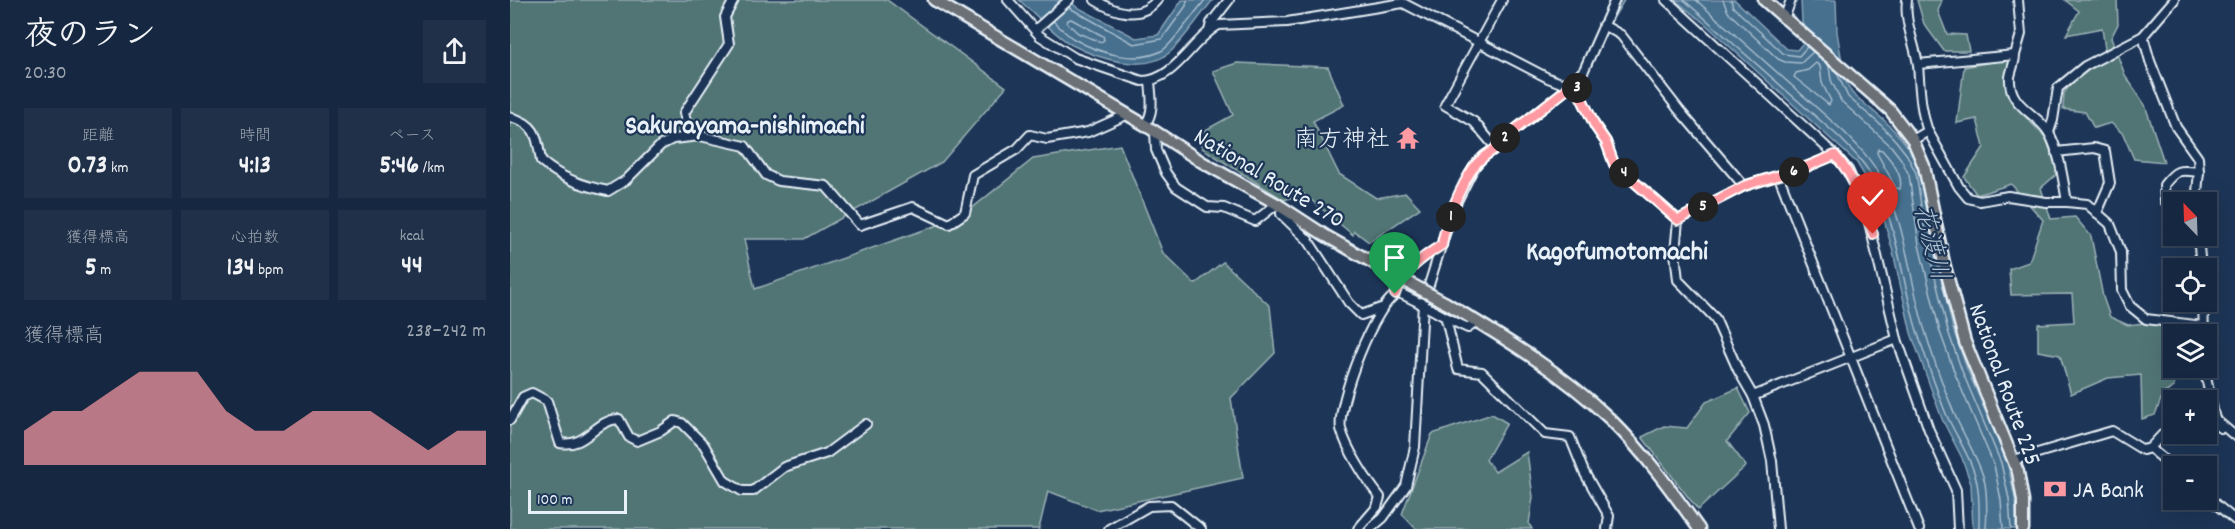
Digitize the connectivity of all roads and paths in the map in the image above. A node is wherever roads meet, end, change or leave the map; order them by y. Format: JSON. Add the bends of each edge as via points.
{"nodes":[{"id":1,"x":734,"y":0,"type":"edge"},
{"id":2,"x":934,"y":0,"type":"edge"},
{"id":3,"x":1008,"y":0,"type":"edge"},
{"id":4,"x":1069,"y":0,"type":"edge"},
{"id":5,"x":1095,"y":0,"type":"edge"},
{"id":6,"x":1157,"y":0,"type":"edge"},
{"id":7,"x":1229,"y":0,"type":"edge"},
{"id":8,"x":1502,"y":0,"type":"edge"},
{"id":9,"x":1615,"y":0,"type":"edge"},
{"id":10,"x":1666,"y":0,"type":"edge"},
{"id":11,"x":1764,"y":0,"type":"edge"},
{"id":12,"x":1791,"y":0,"type":"edge"},
{"id":13,"x":1907,"y":0,"type":"edge"},
{"id":14,"x":2018,"y":0,"type":"edge"},
{"id":15,"x":2174,"y":0,"type":"edge"},
{"id":16,"x":1404,"y":2,"type":"edge"},
{"id":17,"x":1784,"y":19,"type":"junction"},
{"id":18,"x":1603,"y":24,"type":"junction"},
{"id":19,"x":1038,"y":28,"type":"junction"},
{"id":20,"x":1209,"y":31,"type":"junction"},
{"id":21,"x":2143,"y":36,"type":"junction"},
{"id":22,"x":1480,"y":43,"type":"junction"},
{"id":23,"x":2015,"y":55,"type":"junction"},
{"id":24,"x":1918,"y":64,"type":"junction"},
{"id":25,"x":1573,"y":80,"type":"junction"},
{"id":26,"x":1150,"y":81,"type":"junction"},
{"id":27,"x":1126,"y":115,"type":"junction"},
{"id":28,"x":510,"y":117,"type":"edge"},
{"id":29,"x":1145,"y":125,"type":"junction"},
{"id":30,"x":1928,"y":131,"type":"junction"},
{"id":31,"x":1155,"y":132,"type":"junction"},
{"id":32,"x":2049,"y":132,"type":"junction"},
{"id":33,"x":690,"y":137,"type":"junction"},
{"id":34,"x":1913,"y":140,"type":"junction"},
{"id":35,"x":1496,"y":148,"type":"junction"},
{"id":36,"x":2056,"y":152,"type":"junction"},
{"id":37,"x":1835,"y":155,"type":"junction"},
{"id":38,"x":2199,"y":172,"type":"junction"},
{"id":39,"x":1779,"y":177,"type":"junction"},
{"id":40,"x":1744,"y":186,"type":"junction"},
{"id":41,"x":2164,"y":192,"type":"edge"},
{"id":42,"x":2197,"y":192,"type":"edge"},
{"id":43,"x":2067,"y":202,"type":"junction"},
{"id":44,"x":1279,"y":205,"type":"junction"},
{"id":45,"x":2097,"y":213,"type":"junction"},
{"id":46,"x":1678,"y":220,"type":"junction"},
{"id":47,"x":1442,"y":245,"type":"junction"},
{"id":48,"x":1395,"y":294,"type":"junction"},
{"id":49,"x":1423,"y":304,"type":"junction"},
{"id":50,"x":1381,"y":308,"type":"junction"},
{"id":51,"x":1446,"y":319,"type":"junction"},
{"id":52,"x":1477,"y":321,"type":"junction"},
{"id":53,"x":2172,"y":324,"type":"edge"},
{"id":54,"x":1897,"y":339,"type":"junction"},
{"id":55,"x":1850,"y":357,"type":"junction"},
{"id":56,"x":2206,"y":378,"type":"edge"},
{"id":57,"x":1753,"y":396,"type":"junction"},
{"id":58,"x":510,"y":420,"type":"edge"},
{"id":59,"x":866,"y":424,"type":"dead end"},
{"id":60,"x":2217,"y":426,"type":"edge"},
{"id":61,"x":2163,"y":434,"type":"edge"},
{"id":62,"x":2232,"y":434,"type":"edge"},
{"id":63,"x":2150,"y":448,"type":"junction"},
{"id":64,"x":2163,"y":459,"type":"edge"},
{"id":65,"x":2014,"y":460,"type":"junction"},
{"id":66,"x":2217,"y":505,"type":"edge"},
{"id":67,"x":2235,"y":520,"type":"edge"},
{"id":68,"x":1109,"y":529,"type":"edge"},
{"id":69,"x":1201,"y":529,"type":"edge"},
{"id":70,"x":1358,"y":529,"type":"edge"},
{"id":71,"x":1370,"y":529,"type":"edge"},
{"id":72,"x":1607,"y":529,"type":"edge"},
{"id":73,"x":1699,"y":529,"type":"edge"},
{"id":74,"x":1778,"y":529,"type":"edge"},
{"id":75,"x":1919,"y":529,"type":"edge"},
{"id":76,"x":1958,"y":529,"type":"edge"},
{"id":77,"x":2023,"y":529,"type":"edge"}],
"edges":[{"from":1,"to":33,"type":"street","via":[[725,17],[729,44],[684,113]]},
{"from":2,"to":27,"type":"highway","name":"National Route 270"},
{"from":3,"to":19,"type":"street"},
{"from":4,"to":19,"type":"street"},
{"from":5,"to":6,"type":"street","via":[[1120,12],[1134,13]]},
{"from":7,"to":20,"type":"street"},
{"from":8,"to":22,"type":"street"},
{"from":9,"to":18,"type":"street"},
{"from":10,"to":37,"type":"street"},
{"from":11,"to":17,"type":"highway","name":"National Route 225"},
{"from":12,"to":17,"type":"street"},
{"from":13,"to":24,"type":"street"},
{"from":14,"to":23,"type":"street","via":[[2021,34]]},
{"from":15,"to":21,"type":"street"},
{"from":16,"to":20,"type":"street","via":[[1287,22],[1219,25]]},
{"from":16,"to":22,"type":"street"},
{"from":17,"to":34,"type":"highway","name":"National Route 225","via":[[1890,110]]},
{"from":18,"to":25,"type":"street","via":[[1584,70]]},
{"from":18,"to":40,"type":"street","via":[[1621,35]]},
{"from":19,"to":26,"type":"street","via":[[1045,40],[1074,58]]},
{"from":20,"to":26,"type":"street","via":[[1171,68]]},
{"from":21,"to":32,"type":"street","via":[[2085,66],[2058,88]]},
{"from":21,"to":38,"type":"street","via":[[2176,127],[2198,158]]},
{"from":22,"to":25,"type":"street","via":[[1557,82]]},
{"from":22,"to":35,"type":"street","via":[[1445,105],[1474,122]]},
{"from":23,"to":24,"type":"street"},
{"from":23,"to":32,"type":"street","via":[[2011,88],[2019,104]]},
{"from":24,"to":30,"type":"street"},
{"from":25,"to":35,"type":"street"},
{"from":25,"to":46,"type":"street","via":[[1614,164]]},
{"from":26,"to":29,"type":"street","via":[[1152,109]]},
{"from":27,"to":29,"type":"highway","name":"National Route 270"},
{"from":27,"to":33,"type":"street","via":[[1088,132],[1047,139],[1030,135],[1017,150],[973,175],[965,213],[949,224],[913,207],[860,225],[826,186],[779,181],[766,176],[745,146]]},
{"from":28,"to":33,"type":"street","via":[[536,132],[541,161],[555,172],[582,186],[608,191],[626,180],[661,145]]},
{"from":29,"to":31,"type":"highway","name":"National Route 270"},
{"from":30,"to":34,"type":"street"},
{"from":30,"to":43,"type":"street","via":[[1968,198],[1980,201],[2008,196]]},
{"from":31,"to":44,"type":"highway","name":"National Route 270"},
{"from":31,"to":44,"type":"street","via":[[1156,150],[1166,173],[1176,187],[1207,207],[1224,208],[1256,221]]},
{"from":32,"to":36,"type":"street"},
{"from":34,"to":65,"type":"highway","name":"National Route 225","via":[[1924,166],[1965,342]]},
{"from":35,"to":47,"type":"street","via":[[1474,167],[1455,205]]},
{"from":36,"to":43,"type":"street"},
{"from":36,"to":45,"type":"street","via":[[2094,148],[2104,151],[2110,183]]},
{"from":37,"to":39,"type":"street"},
{"from":37,"to":54,"type":"street","via":[[1848,170],[1867,213]]},
{"from":38,"to":41,"type":"street","via":[[2172,173]]},
{"from":38,"to":42,"type":"street"},
{"from":39,"to":40,"type":"street"},
{"from":39,"to":55,"type":"street"},
{"from":40,"to":46,"type":"street"},
{"from":43,"to":45,"type":"street","via":[[2087,204]]},
{"from":44,"to":50,"type":"street","via":[[1281,214],[1308,240],[1349,303],[1361,315]]},
{"from":44,"to":52,"type":"highway","name":"National Route 270","bridge":true},
{"from":45,"to":53,"type":"street","via":[[2110,224],[2121,252],[2122,290],[2130,306],[2146,319]]},
{"from":46,"to":57,"type":"street","via":[[1678,280],[1715,318]]},
{"from":47,"to":48,"type":"street","via":[[1420,259],[1398,284]]},
{"from":47,"to":49,"type":"street"},
{"from":48,"to":49,"type":"street"},
{"from":48,"to":50,"type":"street"},
{"from":49,"to":51,"type":"street"},
{"from":49,"to":71,"type":"street","via":[[1415,447],[1406,486]]},
{"from":50,"to":70,"type":"street","via":[[1345,391],[1341,427],[1380,497],[1377,507]]},
{"from":51,"to":52,"type":"street","via":[[1468,328]]},
{"from":51,"to":72,"type":"street","via":[[1458,369],[1482,372],[1545,434],[1570,437],[1609,516]]},
{"from":52,"to":73,"type":"highway","name":"National Route 270","via":[[1567,382],[1610,420],[1660,474]]},
{"from":54,"to":55,"type":"street"},
{"from":54,"to":76,"type":"street","via":[[1929,430],[1956,490]]},
{"from":55,"to":57,"type":"street"},
{"from":55,"to":75,"type":"street"},
{"from":56,"to":62,"type":"street","via":[[2215,419]]},
{"from":57,"to":74,"type":"street","via":[[1772,461]]},
{"from":58,"to":59,"type":"street","via":[[523,397],[532,393],[547,401],[560,443],[570,445],[609,420],[619,419],[629,437],[636,441],[675,421],[682,423],[704,445],[724,481],[753,492],[784,467],[827,453]]},
{"from":60,"to":62,"type":"street"},
{"from":61,"to":63,"type":"street"},
{"from":63,"to":64,"type":"street"},
{"from":63,"to":65,"type":"street","via":[[2143,450],[2112,431]]},
{"from":65,"to":77,"type":"highway","name":"National Route 225","via":[[2023,501]]},
{"from":66,"to":67,"type":"street"},
{"from":68,"to":69,"type":"street","via":[[1149,506],[1171,505]]}]}
